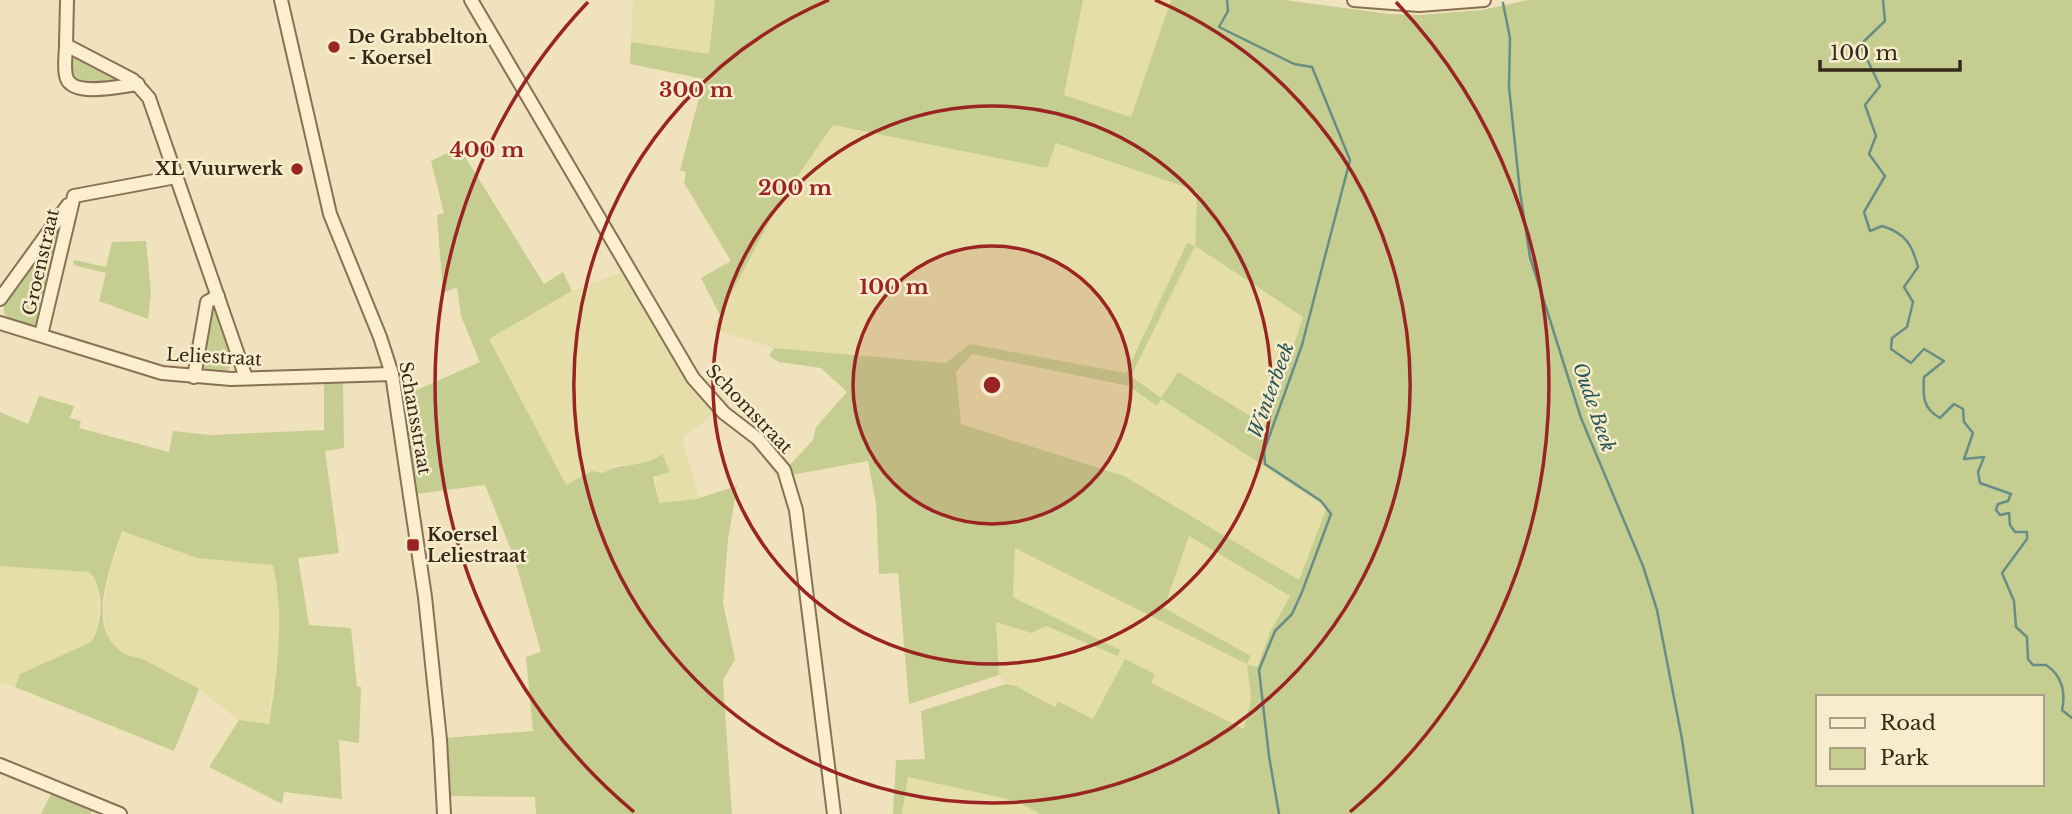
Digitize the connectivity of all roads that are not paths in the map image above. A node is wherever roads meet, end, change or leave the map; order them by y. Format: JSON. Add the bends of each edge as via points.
{"nodes":[{"id":1,"x":67,"y":0,"type":"edge"},
{"id":2,"x":281,"y":0,"type":"edge"},
{"id":3,"x":471,"y":0,"type":"edge"},
{"id":4,"x":1354,"y":0,"type":"edge"},
{"id":5,"x":1484,"y":0,"type":"edge"},
{"id":6,"x":66,"y":45,"type":"junction"},
{"id":7,"x":138,"y":84,"type":"junction"},
{"id":8,"x":176,"y":177,"type":"junction"},
{"id":9,"x":75,"y":196,"type":"junction"},
{"id":10,"x":218,"y":296,"type":"junction"},
{"id":11,"x":0,"y":299,"type":"edge"},
{"id":12,"x":0,"y":323,"type":"edge"},
{"id":13,"x":41,"y":335,"type":"junction"},
{"id":14,"x":392,"y":374,"type":"junction"},
{"id":15,"x":194,"y":377,"type":"junction"},
{"id":16,"x":246,"y":378,"type":"junction"},
{"id":17,"x":0,"y":765,"type":"edge"},
{"id":18,"x":120,"y":814,"type":"edge"},
{"id":19,"x":444,"y":814,"type":"edge"},
{"id":20,"x":834,"y":814,"type":"edge"}],
"edges":[{"from":1,"to":6,"type":"street"},
{"from":2,"to":14,"type":"street","name":"Schansstraat","via":[[330,214]]},
{"from":3,"to":20,"type":"street","name":"Schomstraat","via":[[693,378],[784,470],[796,509]]},
{"from":4,"to":5,"type":"street","via":[[1419,5]]},
{"from":6,"to":7,"type":"street"},
{"from":6,"to":7,"type":"street","via":[[66,75],[78,88]]},
{"from":7,"to":8,"type":"street","via":[[149,98]]},
{"from":8,"to":9,"type":"street","name":"Groenstraat"},
{"from":8,"to":10,"type":"street"},
{"from":9,"to":11,"type":"street","name":"Groenstraat"},
{"from":9,"to":13,"type":"street","name":"Groenstraat"},
{"from":10,"to":15,"type":"street","via":[[207,302]]},
{"from":10,"to":16,"type":"street"},
{"from":12,"to":13,"type":"street","name":"Leliestraat"},
{"from":13,"to":15,"type":"street","name":"Leliestraat","via":[[162,373]]},
{"from":14,"to":16,"type":"street","name":"Leliestraat"},
{"from":14,"to":19,"type":"street","name":"Schansstraat","via":[[425,597]]},
{"from":15,"to":16,"type":"street","name":"Leliestraat"},
{"from":17,"to":18,"type":"street"}]}
